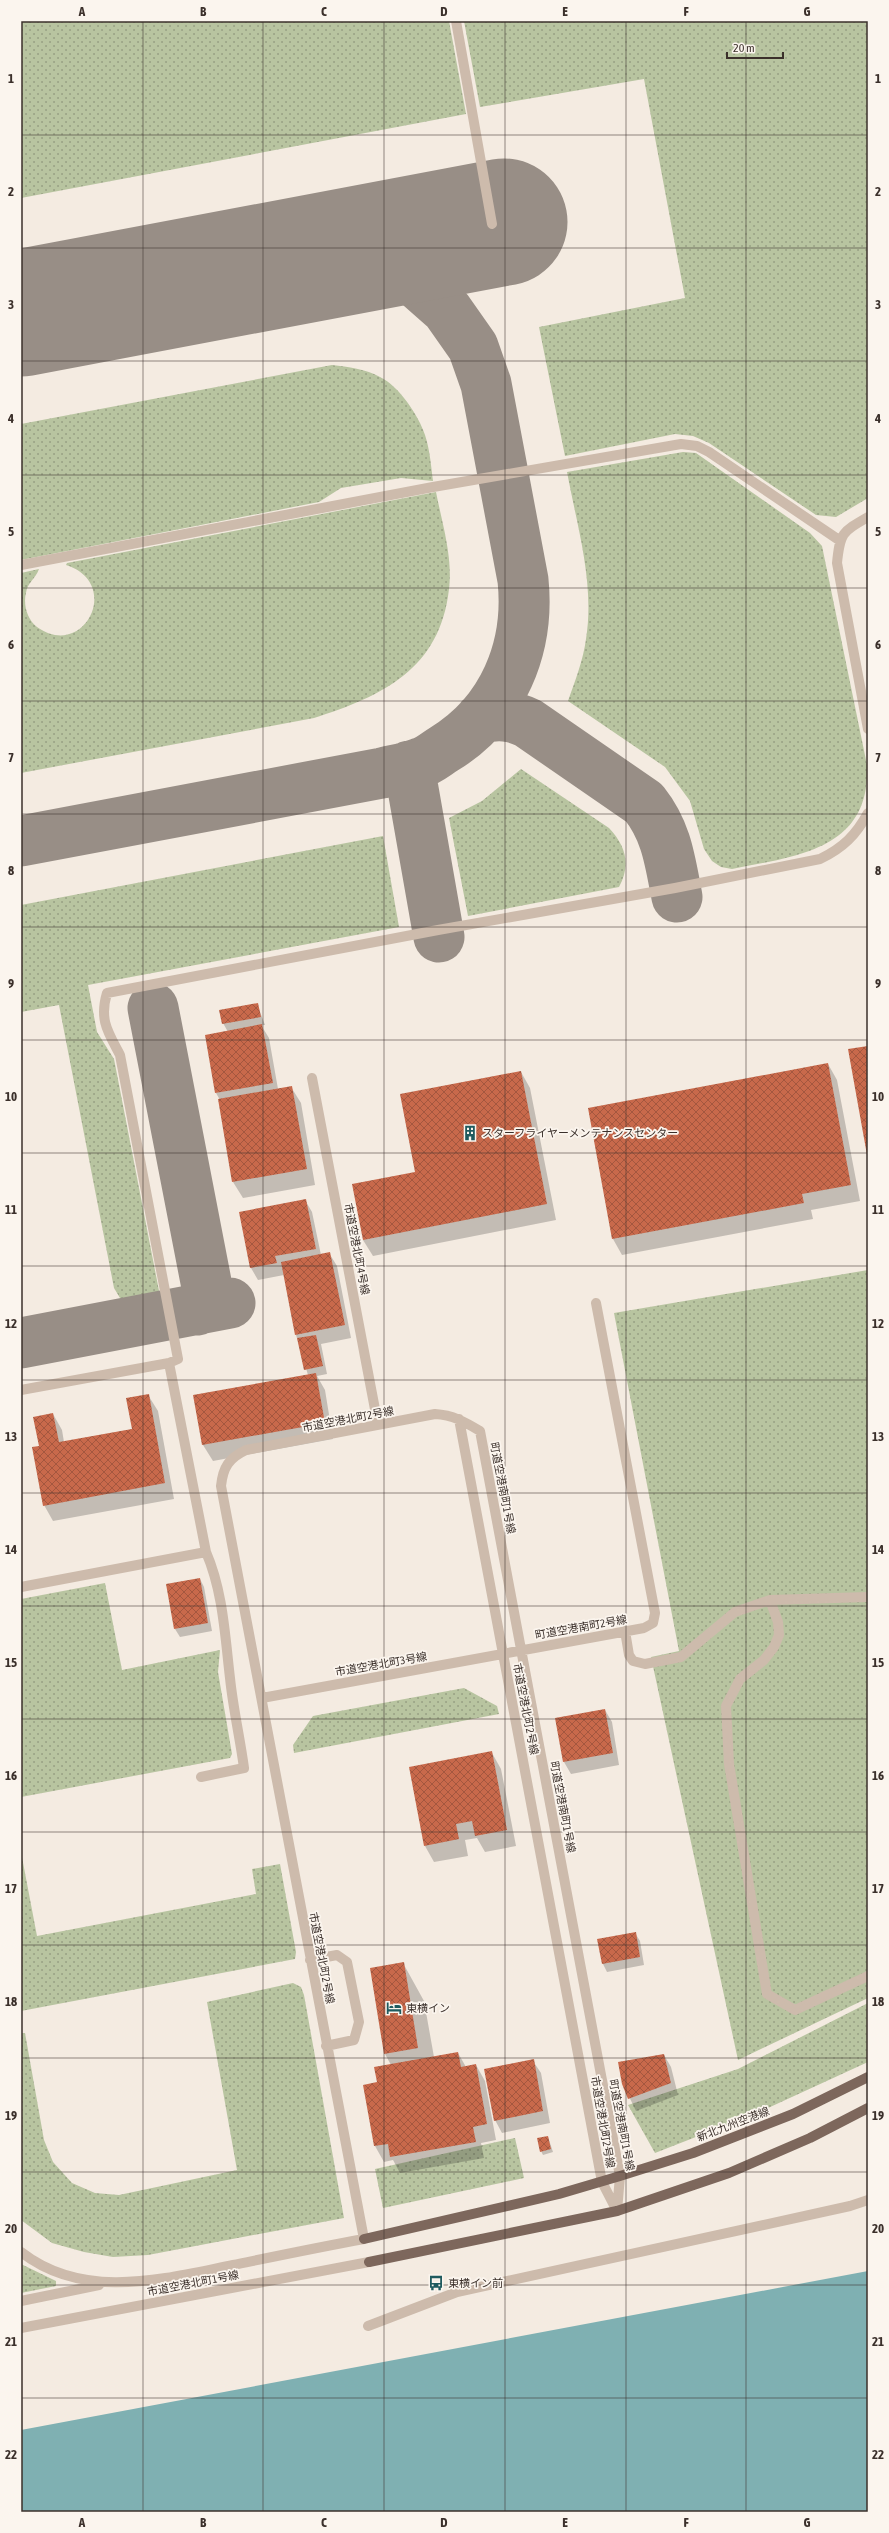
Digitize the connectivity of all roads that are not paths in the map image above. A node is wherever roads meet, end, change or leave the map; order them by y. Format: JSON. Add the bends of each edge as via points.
{"nodes":[{"id":1,"x":456,"y":21,"type":"edge"},
{"id":2,"x":492,"y":224,"type":"dead end"},
{"id":3,"x":868,"y":517,"type":"edge"},
{"id":4,"x":839,"y":540,"type":"junction"},
{"id":5,"x":21,"y":565,"type":"edge"},
{"id":6,"x":868,"y":729,"type":"edge"},
{"id":7,"x":868,"y":813,"type":"edge"},
{"id":8,"x":312,"y":1078,"type":"dead end"},
{"id":9,"x":596,"y":1303,"type":"dead end"},
{"id":10,"x":169,"y":1363,"type":"junction"},
{"id":11,"x":21,"y":1390,"type":"edge"},
{"id":12,"x":459,"y":1419,"type":"junction"},
{"id":13,"x":378,"y":1425,"type":"junction"},
{"id":14,"x":206,"y":1552,"type":"junction"},
{"id":15,"x":21,"y":1587,"type":"edge"},
{"id":16,"x":868,"y":1597,"type":"edge"},
{"id":17,"x":770,"y":1600,"type":"junction"},
{"id":18,"x":625,"y":1631,"type":"junction"},
{"id":19,"x":522,"y":1650,"type":"junction"},
{"id":20,"x":504,"y":1653,"type":"junction"},
{"id":21,"x":262,"y":1698,"type":"junction"},
{"id":22,"x":201,"y":1777,"type":"dead end"},
{"id":23,"x":310,"y":1960,"type":"junction"},
{"id":24,"x":868,"y":1976,"type":"edge"},
{"id":25,"x":326,"y":2046,"type":"junction"},
{"id":26,"x":868,"y":2077,"type":"edge"},
{"id":27,"x":868,"y":2108,"type":"edge"},
{"id":28,"x":620,"y":2176,"type":"junction"},
{"id":29,"x":602,"y":2182,"type":"junction"},
{"id":30,"x":868,"y":2200,"type":"edge"},
{"id":31,"x":617,"y":2211,"type":"junction"},
{"id":32,"x":364,"y":2239,"type":"junction"},
{"id":33,"x":21,"y":2252,"type":"edge"},
{"id":34,"x":369,"y":2262,"type":"joint"},
{"id":35,"x":108,"y":2283,"type":"junction"},
{"id":36,"x":21,"y":2301,"type":"edge"},
{"id":37,"x":368,"y":2326,"type":"dead end"},
{"id":38,"x":21,"y":2328,"type":"edge"}],
"edges":[{"from":1,"to":2,"type":"street"},
{"from":3,"to":4,"type":"street","via":[[849,528]]},
{"from":4,"to":5,"type":"street","via":[[709,452],[697,446],[681,444],[425,488]]},
{"from":4,"to":6,"type":"street","via":[[837,563]]},
{"from":7,"to":10,"type":"street","via":[[853,837],[838,850],[820,859],[107,993],[102,1009],[106,1028],[120,1055],[178,1358]]},
{"from":8,"to":13,"type":"street","name":"市道空港北町4号線"},
{"from":9,"to":18,"type":"street","name":"町道空港南町2号線","via":[[655,1613],[653,1623],[644,1628]]},
{"from":10,"to":11,"type":"street"},
{"from":10,"to":14,"type":"street"},
{"from":12,"to":13,"type":"street","name":"市道空港北町2号線","via":[[435,1414]]},
{"from":12,"to":19,"type":"street","name":"町道空港南町1号線","via":[[480,1431]]},
{"from":12,"to":20,"type":"street","name":"市道空港北町2号線"},
{"from":13,"to":21,"type":"street","name":"市道空港北町2号線","via":[[246,1450],[235,1456],[224,1469],[221,1486]]},
{"from":14,"to":15,"type":"street"},
{"from":14,"to":22,"type":"street","via":[[213,1568],[228,1648],[244,1768]]},
{"from":16,"to":17,"type":"street"},
{"from":17,"to":18,"type":"street","via":[[735,1612],[723,1620],[692,1651],[681,1657],[645,1664],[633,1661],[629,1655]]},
{"from":17,"to":24,"type":"street","via":[[778,1622],[779,1635],[764,1660],[740,1680],[726,1706],[729,1764],[767,1994],[795,2010]]},
{"from":18,"to":19,"type":"street","name":"町道空港南町2号線"},
{"from":19,"to":20,"type":"street","name":"町道空港南町2号線"},
{"from":19,"to":28,"type":"street","name":"町道空港南町1号線"},
{"from":20,"to":21,"type":"street","name":"市道空港北町3号線"},
{"from":20,"to":29,"type":"street","name":"市道空港北町2号線"},
{"from":21,"to":23,"type":"street","name":"市道空港北町2号線"},
{"from":23,"to":25,"type":"street","name":"市道空港北町2号線"},
{"from":23,"to":25,"type":"street","via":[[337,1955],[347,1962],[359,2022],[354,2040]]},
{"from":25,"to":32,"type":"street","name":"市道空港北町2号線"},
{"from":26,"to":28,"type":"main road","name":"新北九州空港線","via":[[794,2114],[693,2153]]},
{"from":27,"to":31,"type":"main road","via":[[810,2138],[729,2173]]},
{"from":28,"to":29,"type":"main road","name":"新北九州空港線"},
{"from":28,"to":31,"type":"street","name":"町道空港南町1号線"},
{"from":29,"to":31,"type":"street","name":"市道空港北町2号線"},
{"from":29,"to":32,"type":"main road","name":"新北九州空港線"},
{"from":30,"to":37,"type":"street","via":[[457,2292]]},
{"from":31,"to":34,"type":"main road"},
{"from":32,"to":35,"type":"street","name":"市道空港北町1号線","via":[[164,2278],[132,2283]]},
{"from":33,"to":35,"type":"street","name":"市道空港北町1号線","via":[[57,2272]]},
{"from":34,"to":38,"type":"street","name":"市道空港北町1号線"},
{"from":35,"to":36,"type":"street"}]}
